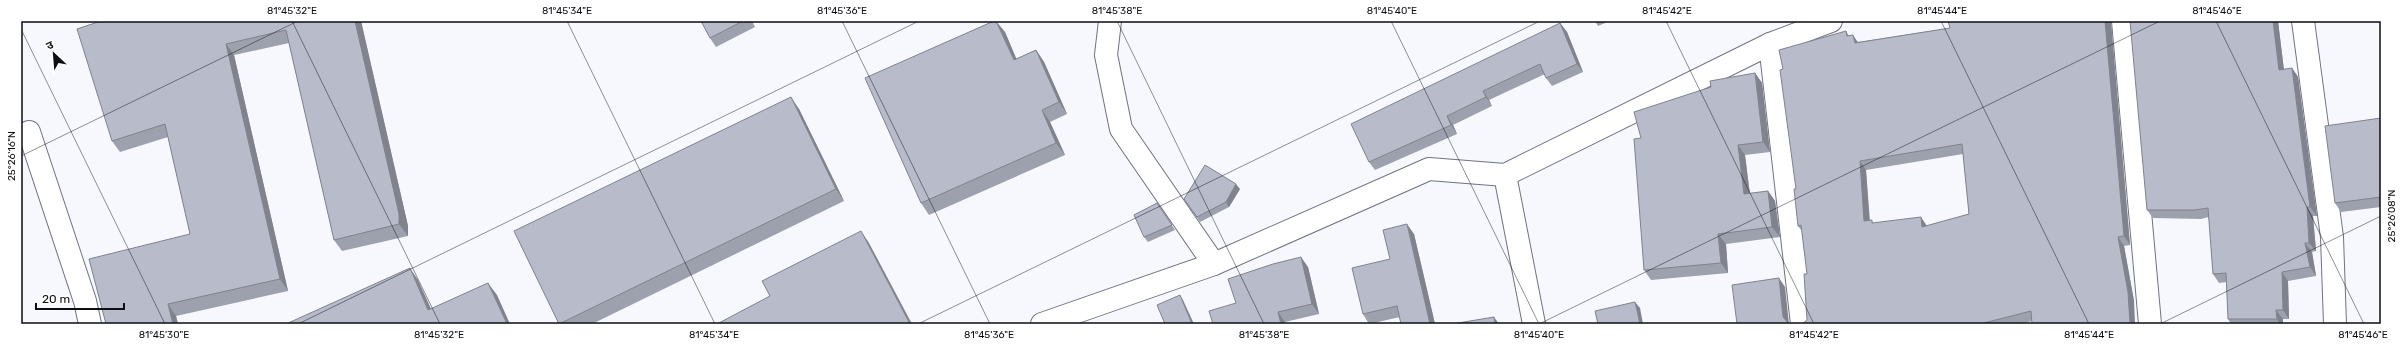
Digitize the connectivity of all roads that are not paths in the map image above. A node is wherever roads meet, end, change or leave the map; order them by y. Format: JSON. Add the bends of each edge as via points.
{"nodes":[{"id":1,"x":1110,"y":21,"type":"edge"},
{"id":2,"x":1831,"y":21,"type":"edge"},
{"id":3,"x":2123,"y":21,"type":"edge"},
{"id":4,"x":2303,"y":21,"type":"edge"},
{"id":5,"x":1770,"y":44,"type":"junction"},
{"id":6,"x":21,"y":136,"type":"edge"},
{"id":7,"x":1505,"y":175,"type":"junction"},
{"id":8,"x":1214,"y":264,"type":"junction"},
{"id":9,"x":90,"y":324,"type":"edge"},
{"id":10,"x":1042,"y":324,"type":"edge"},
{"id":11,"x":1534,"y":324,"type":"edge"},
{"id":12,"x":1802,"y":324,"type":"edge"},
{"id":13,"x":2150,"y":324,"type":"edge"},
{"id":14,"x":2335,"y":324,"type":"edge"}],
"edges":[{"from":1,"to":8,"type":"street","via":[[1106,55],[1121,129]]},
{"from":2,"to":5,"type":"street"},
{"from":3,"to":13,"type":"street"},
{"from":4,"to":14,"type":"street","via":[[2332,236]]},
{"from":5,"to":7,"type":"street"},
{"from":5,"to":12,"type":"street"},
{"from":6,"to":9,"type":"street","via":[[29,132],[85,301]]},
{"from":7,"to":8,"type":"street","via":[[1429,169]]},
{"from":7,"to":11,"type":"street"},
{"from":8,"to":10,"type":"street"}]}
